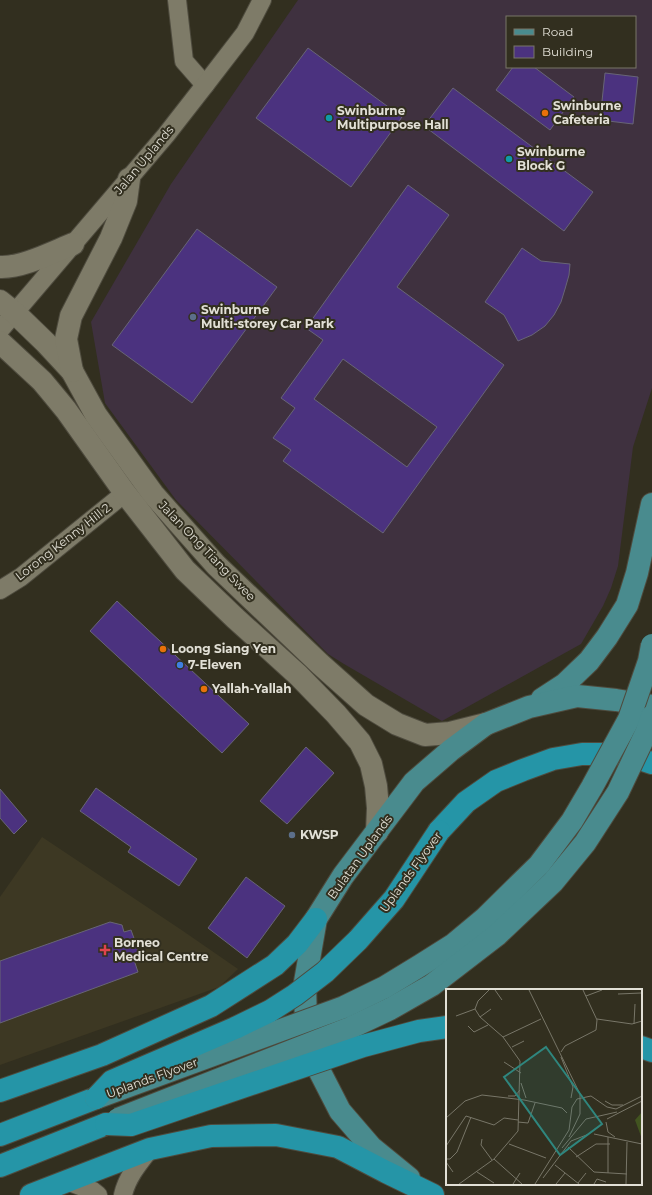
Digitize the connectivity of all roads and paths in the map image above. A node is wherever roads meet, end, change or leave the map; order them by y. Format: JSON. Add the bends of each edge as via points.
{"nodes":[{"id":1,"x":177,"y":0,"type":"edge"},
{"id":2,"x":262,"y":0,"type":"edge"},
{"id":3,"x":206,"y":85,"type":"junction"},
{"id":4,"x":129,"y":180,"type":"junction"},
{"id":5,"x":73,"y":244,"type":"junction"},
{"id":6,"x":0,"y":268,"type":"edge"},
{"id":7,"x":8,"y":307,"type":"edge"},
{"id":8,"x":0,"y":330,"type":"edge"},
{"id":9,"x":0,"y":342,"type":"edge"},
{"id":10,"x":72,"y":371,"type":"junction"},
{"id":11,"x":125,"y":493,"type":"junction"},
{"id":12,"x":652,"y":504,"type":"edge"},
{"id":13,"x":0,"y":590,"type":"edge"},
{"id":14,"x":652,"y":645,"type":"edge"},
{"id":15,"x":652,"y":706,"type":"edge"},
{"id":16,"x":529,"y":707,"type":"junction"},
{"id":17,"x":652,"y":716,"type":"edge"},
{"id":18,"x":486,"y":724,"type":"junction"},
{"id":19,"x":652,"y":763,"type":"edge"},
{"id":20,"x":377,"y":832,"type":"junction"},
{"id":21,"x":316,"y":919,"type":"junction"},
{"id":22,"x":446,"y":1027,"type":"edge"},
{"id":23,"x":642,"y":1047,"type":"edge"},
{"id":24,"x":652,"y":1051,"type":"edge"},
{"id":25,"x":0,"y":1091,"type":"edge"},
{"id":26,"x":96,"y":1098,"type":"junction"},
{"id":27,"x":106,"y":1124,"type":"junction"},
{"id":28,"x":0,"y":1135,"type":"edge"},
{"id":29,"x":150,"y":1149,"type":"junction"},
{"id":30,"x":0,"y":1166,"type":"edge"},
{"id":31,"x":67,"y":1181,"type":"junction"},
{"id":32,"x":31,"y":1195,"type":"edge"},
{"id":33,"x":98,"y":1195,"type":"edge"},
{"id":34,"x":123,"y":1195,"type":"edge"},
{"id":35,"x":434,"y":1195,"type":"edge"}],
"edges":[{"from":1,"to":3,"type":"street","via":[[184,61]]},
{"from":2,"to":3,"type":"street","name":"Jalan Uplands","via":[[245,33]]},
{"from":3,"to":4,"type":"street","name":"Jalan Uplands"},
{"from":4,"to":5,"type":"street","name":"Jalan Uplands"},
{"from":4,"to":10,"type":"main road","via":[[126,201],[111,238],[71,316],[66,339]]},
{"from":5,"to":6,"type":"main road","via":[[9,268]]},
{"from":5,"to":7,"type":"street","name":"Jalan Uplands"},
{"from":7,"to":8,"type":"street","name":"Jalan Uplands"},
{"from":7,"to":10,"type":"main road","name":"Jalan Ong Tiang Swee"},
{"from":9,"to":11,"type":"main road","name":"Jalan Ong Tiang Swee","via":[[52,393]]},
{"from":10,"to":18,"type":"main road","name":"Jalan Ong Tiang Swee","via":[[96,415],[153,494],[216,565],[366,705],[397,724],[426,734],[450,733]]},
{"from":11,"to":13,"type":"street","name":"Lorong Kenny Hill 2","via":[[21,577]]},
{"from":11,"to":20,"type":"main road","name":"Jalan Ong Tiang Swee","via":[[185,570],[298,675],[360,742],[371,764],[376,786]]},
{"from":12,"to":16,"type":"main road","via":[[637,573],[627,605],[608,637],[589,661],[565,684]]},
{"from":14,"to":26,"type":"main road","name":"Uplands Flyover","bridge":true,"via":[[629,719],[572,821],[539,865],[484,919],[454,944],[385,986],[344,1007]]},
{"from":15,"to":16,"type":"main road","name":"Bulatan Uplands","via":[[577,696]]},
{"from":16,"to":18,"type":"main road","name":"Bulatan Uplands"},
{"from":17,"to":27,"type":"main road","name":"Uplands Flyover","bridge":true,"via":[[618,792],[562,871],[497,935],[432,985],[350,1028]]},
{"from":18,"to":20,"type":"main road","name":"Bulatan Uplands","via":[[414,782]]},
{"from":19,"to":26,"type":"highway","name":"Uplands Flyover","bridge":true,"via":[[625,754],[582,754],[553,759],[496,781],[466,802],[440,831],[394,899],[358,940],[325,972],[270,1011],[112,1081]]},
{"from":20,"to":21,"type":"main road","name":"Bulatan Uplands","via":[[342,876]]},
{"from":21,"to":25,"type":"highway","via":[[297,944],[275,965],[211,1006],[102,1054]]},
{"from":21,"to":35,"type":"main road","name":"Bulatan Uplands","via":[[305,982],[306,1026],[320,1072],[340,1111],[371,1147]]},
{"from":22,"to":27,"type":"highway","bridge":true,"via":[[419,1031],[363,1046],[131,1125]]},
{"from":23,"to":24,"type":"highway"},
{"from":26,"to":28,"type":"highway"},
{"from":27,"to":30,"type":"highway"},
{"from":29,"to":31,"type":"highway"},
{"from":29,"to":34,"type":"street","via":[[130,1176]]},
{"from":29,"to":35,"type":"highway","via":[[211,1136],[276,1135],[338,1147]]},
{"from":31,"to":32,"type":"highway"},
{"from":31,"to":33,"type":"street"}]}
